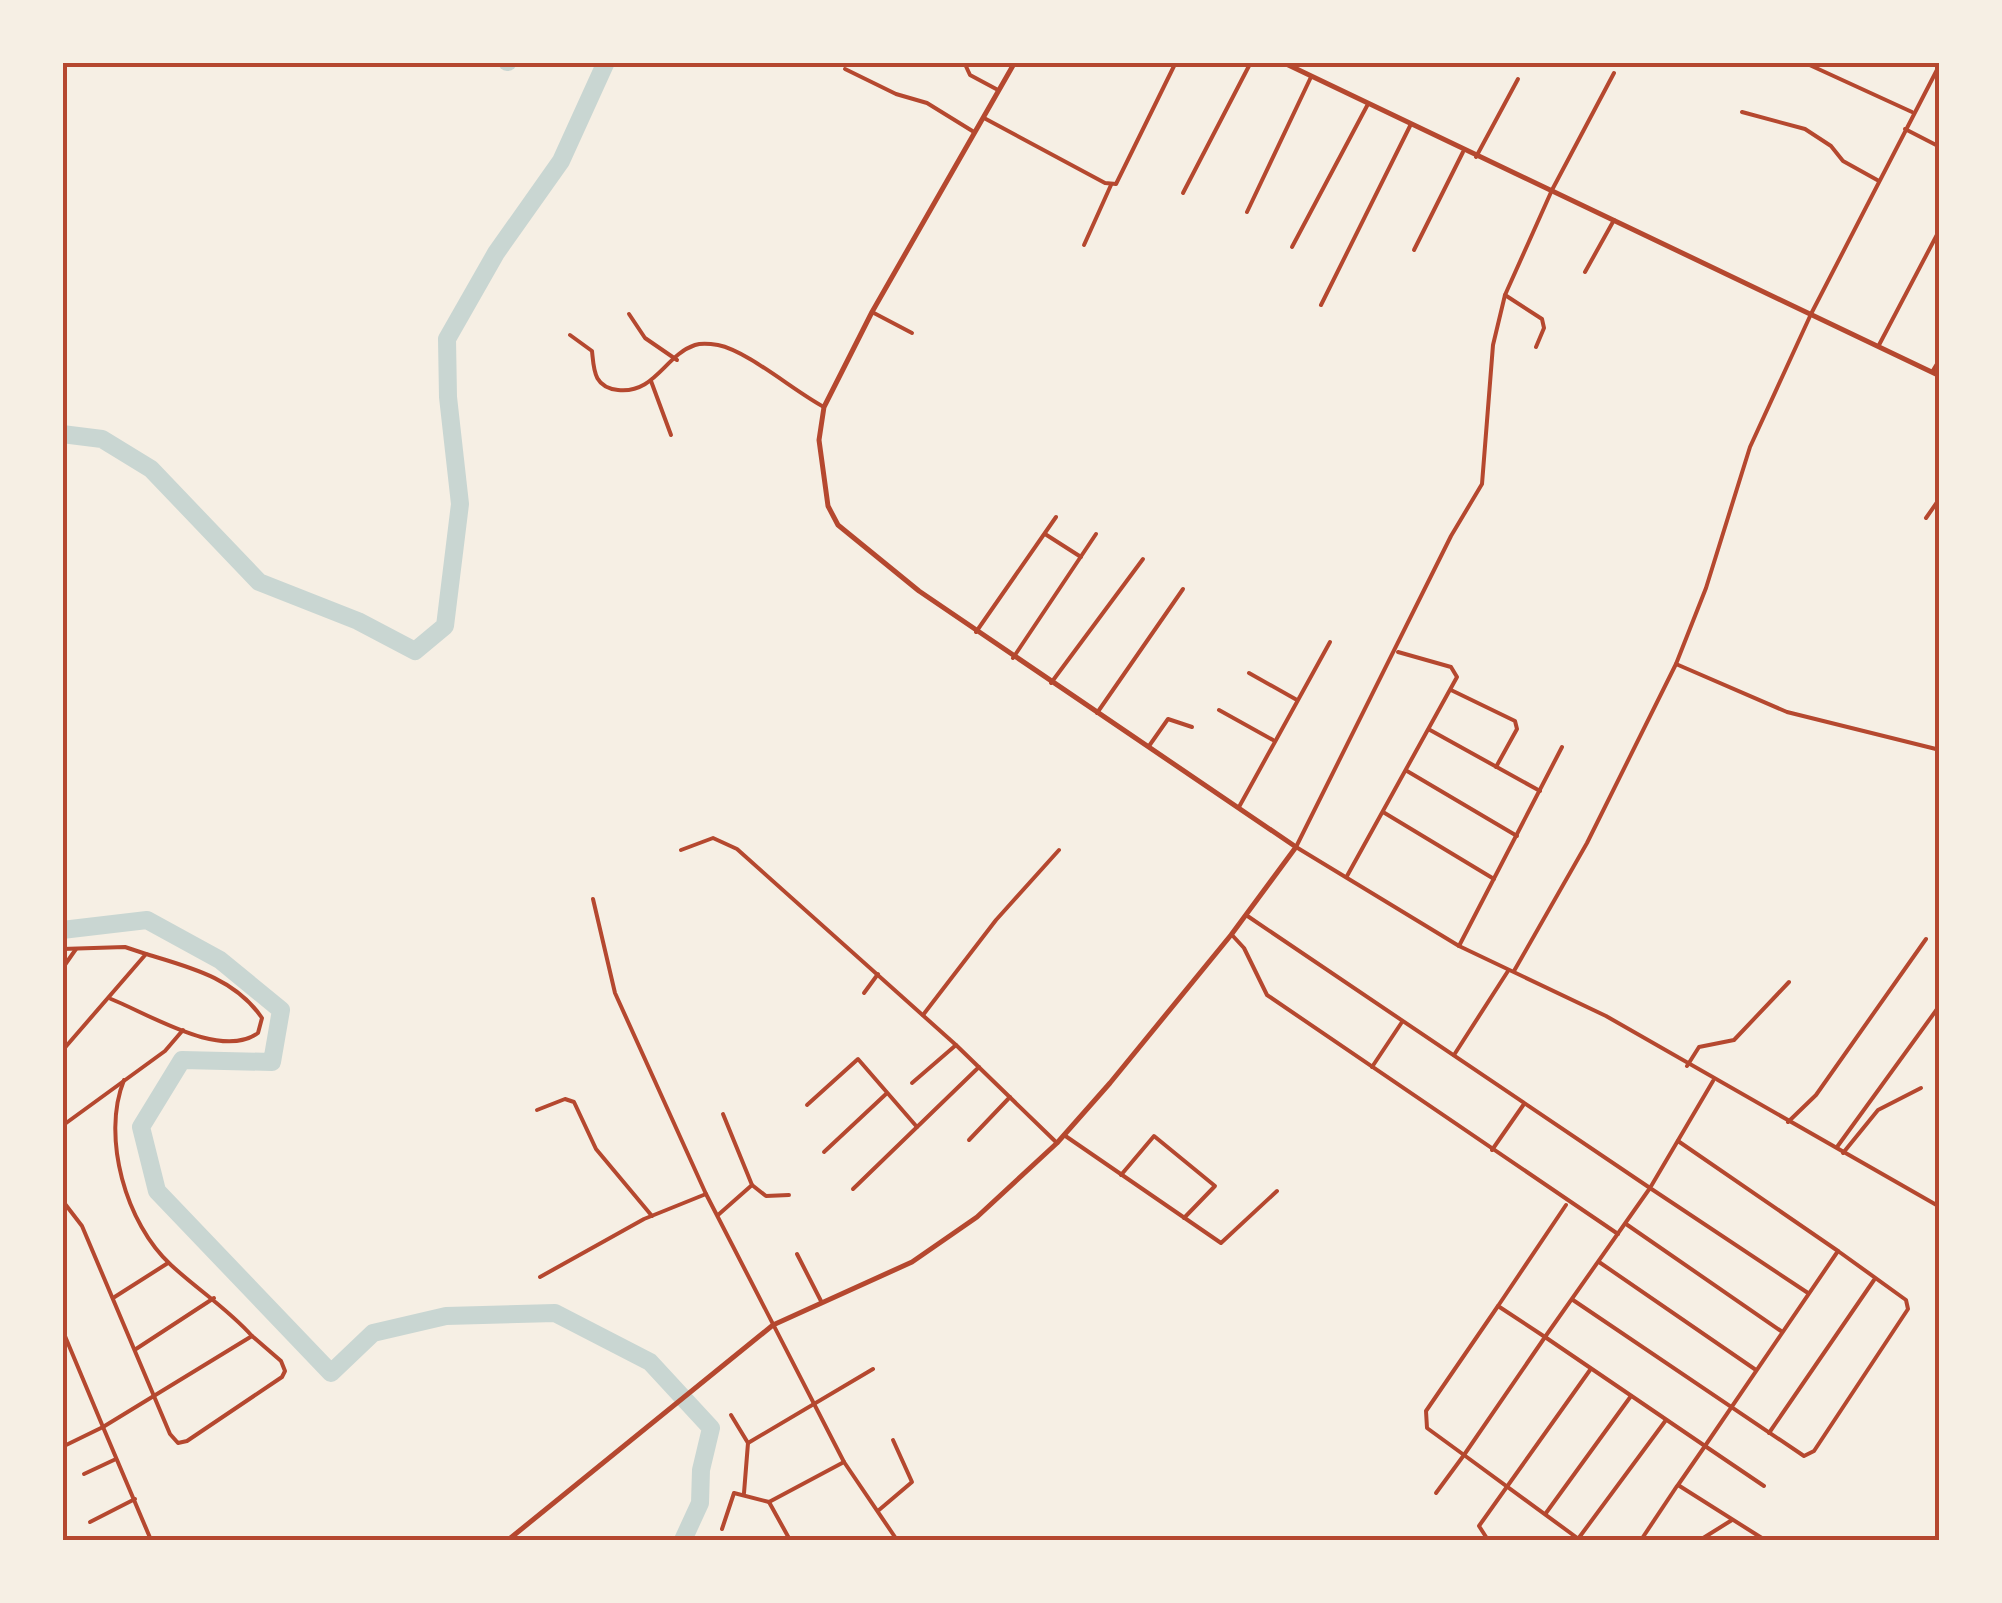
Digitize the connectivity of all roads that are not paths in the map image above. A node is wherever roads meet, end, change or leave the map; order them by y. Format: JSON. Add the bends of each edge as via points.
{"nodes":[{"id":1,"x":964,"y":62,"type":"edge"},
{"id":2,"x":1015,"y":62,"type":"edge"},
{"id":3,"x":1176,"y":62,"type":"edge"},
{"id":4,"x":1251,"y":62,"type":"edge"},
{"id":5,"x":1282,"y":62,"type":"edge"},
{"id":6,"x":1804,"y":62,"type":"edge"},
{"id":7,"x":1940,"y":64,"type":"edge"},
{"id":8,"x":845,"y":69,"type":"dead end"},
{"id":9,"x":1614,"y":73,"type":"dead end"},
{"id":10,"x":1311,"y":78,"type":"junction"},
{"id":11,"x":1518,"y":79,"type":"dead end"},
{"id":12,"x":998,"y":90,"type":"junction"},
{"id":13,"x":1368,"y":104,"type":"junction"},
{"id":14,"x":1742,"y":112,"type":"dead end"},
{"id":15,"x":1912,"y":112,"type":"junction"},
{"id":16,"x":984,"y":118,"type":"junction"},
{"id":17,"x":1411,"y":124,"type":"junction"},
{"id":18,"x":1906,"y":130,"type":"junction"},
{"id":19,"x":974,"y":132,"type":"junction"},
{"id":20,"x":1940,"y":146,"type":"edge"},
{"id":21,"x":1463,"y":152,"type":"junction"},
{"id":22,"x":1476,"y":157,"type":"junction"},
{"id":23,"x":1879,"y":180,"type":"junction"},
{"id":24,"x":1112,"y":185,"type":"junction"},
{"id":25,"x":1552,"y":190,"type":"junction"},
{"id":26,"x":1183,"y":193,"type":"dead end"},
{"id":27,"x":1247,"y":212,"type":"dead end"},
{"id":28,"x":1614,"y":220,"type":"junction"},
{"id":29,"x":1940,"y":229,"type":"edge"},
{"id":30,"x":1084,"y":245,"type":"dead end"},
{"id":31,"x":1292,"y":247,"type":"dead end"},
{"id":32,"x":1414,"y":250,"type":"dead end"},
{"id":33,"x":1585,"y":272,"type":"dead end"},
{"id":34,"x":1505,"y":295,"type":"junction"},
{"id":35,"x":1321,"y":305,"type":"dead end"},
{"id":36,"x":872,"y":312,"type":"junction"},
{"id":37,"x":629,"y":314,"type":"dead end"},
{"id":38,"x":1810,"y":314,"type":"junction"},
{"id":39,"x":912,"y":332,"type":"dead end"},
{"id":40,"x":570,"y":336,"type":"dead end"},
{"id":41,"x":1879,"y":344,"type":"junction"},
{"id":42,"x":1536,"y":347,"type":"dead end"},
{"id":43,"x":1940,"y":359,"type":"edge"},
{"id":44,"x":677,"y":360,"type":"junction"},
{"id":45,"x":1932,"y":372,"type":"junction"},
{"id":46,"x":1940,"y":376,"type":"edge"},
{"id":47,"x":652,"y":382,"type":"junction"},
{"id":48,"x":824,"y":408,"type":"junction"},
{"id":49,"x":671,"y":434,"type":"dead end"},
{"id":50,"x":1940,"y":498,"type":"edge"},
{"id":51,"x":1056,"y":517,"type":"dead end"},
{"id":52,"x":1926,"y":518,"type":"dead end"},
{"id":53,"x":1044,"y":534,"type":"junction"},
{"id":54,"x":1096,"y":534,"type":"dead end"},
{"id":55,"x":1081,"y":557,"type":"junction"},
{"id":56,"x":1143,"y":559,"type":"dead end"},
{"id":57,"x":1183,"y":588,"type":"dead end"},
{"id":58,"x":976,"y":632,"type":"junction"},
{"id":59,"x":1330,"y":642,"type":"dead end"},
{"id":60,"x":1397,"y":652,"type":"junction"},
{"id":61,"x":1013,"y":658,"type":"junction"},
{"id":62,"x":1676,"y":664,"type":"junction"},
{"id":63,"x":1249,"y":673,"type":"dead end"},
{"id":64,"x":1051,"y":683,"type":"junction"},
{"id":65,"x":1451,"y":690,"type":"junction"},
{"id":66,"x":1297,"y":700,"type":"junction"},
{"id":67,"x":1219,"y":710,"type":"dead end"},
{"id":68,"x":1096,"y":713,"type":"junction"},
{"id":69,"x":1192,"y":727,"type":"dead end"},
{"id":70,"x":1430,"y":729,"type":"junction"},
{"id":71,"x":1273,"y":740,"type":"junction"},
{"id":72,"x":1148,"y":746,"type":"junction"},
{"id":73,"x":1562,"y":747,"type":"dead end"},
{"id":74,"x":1940,"y":750,"type":"edge"},
{"id":75,"x":1496,"y":767,"type":"junction"},
{"id":76,"x":1407,"y":771,"type":"junction"},
{"id":77,"x":1540,"y":791,"type":"junction"},
{"id":78,"x":1239,"y":806,"type":"junction"},
{"id":79,"x":1382,"y":811,"type":"junction"},
{"id":80,"x":1517,"y":836,"type":"junction"},
{"id":81,"x":1296,"y":846,"type":"junction"},
{"id":82,"x":681,"y":850,"type":"dead end"},
{"id":83,"x":1059,"y":850,"type":"dead end"},
{"id":84,"x":1347,"y":876,"type":"junction"},
{"id":85,"x":1494,"y":879,"type":"junction"},
{"id":86,"x":593,"y":899,"type":"dead end"},
{"id":87,"x":1246,"y":915,"type":"junction"},
{"id":88,"x":1232,"y":934,"type":"junction"},
{"id":89,"x":1926,"y":939,"type":"dead end"},
{"id":90,"x":1458,"y":946,"type":"junction"},
{"id":91,"x":62,"y":949,"type":"edge"},
{"id":92,"x":76,"y":949,"type":"junction"},
{"id":93,"x":146,"y":954,"type":"junction"},
{"id":94,"x":62,"y":970,"type":"edge"},
{"id":95,"x":1510,"y":972,"type":"junction"},
{"id":96,"x":878,"y":974,"type":"junction"},
{"id":97,"x":1789,"y":982,"type":"dead end"},
{"id":98,"x":864,"y":993,"type":"dead end"},
{"id":99,"x":111,"y":999,"type":"junction"},
{"id":100,"x":1940,"y":1005,"type":"edge"},
{"id":101,"x":923,"y":1016,"type":"junction"},
{"id":102,"x":1402,"y":1022,"type":"junction"},
{"id":103,"x":184,"y":1029,"type":"junction"},
{"id":104,"x":956,"y":1045,"type":"junction"},
{"id":105,"x":62,"y":1051,"type":"edge"},
{"id":106,"x":1454,"y":1055,"type":"junction"},
{"id":107,"x":1687,"y":1066,"type":"junction"},
{"id":108,"x":979,"y":1067,"type":"junction"},
{"id":109,"x":1372,"y":1067,"type":"junction"},
{"id":110,"x":124,"y":1080,"type":"junction"},
{"id":111,"x":1713,"y":1081,"type":"junction"},
{"id":112,"x":912,"y":1083,"type":"dead end"},
{"id":113,"x":1921,"y":1088,"type":"dead end"},
{"id":114,"x":887,"y":1093,"type":"junction"},
{"id":115,"x":1010,"y":1097,"type":"junction"},
{"id":116,"x":1524,"y":1104,"type":"junction"},
{"id":117,"x":808,"y":1105,"type":"dead end"},
{"id":118,"x":537,"y":1110,"type":"dead end"},
{"id":119,"x":724,"y":1114,"type":"dead end"},
{"id":120,"x":1788,"y":1122,"type":"junction"},
{"id":121,"x":62,"y":1126,"type":"edge"},
{"id":122,"x":917,"y":1128,"type":"junction"},
{"id":123,"x":1064,"y":1136,"type":"junction"},
{"id":124,"x":969,"y":1140,"type":"dead end"},
{"id":125,"x":1678,"y":1141,"type":"junction"},
{"id":126,"x":1058,"y":1142,"type":"junction"},
{"id":127,"x":1836,"y":1149,"type":"junction"},
{"id":128,"x":1492,"y":1150,"type":"junction"},
{"id":129,"x":824,"y":1152,"type":"dead end"},
{"id":130,"x":1843,"y":1153,"type":"junction"},
{"id":131,"x":1121,"y":1175,"type":"junction"},
{"id":132,"x":752,"y":1185,"type":"junction"},
{"id":133,"x":1650,"y":1188,"type":"junction"},
{"id":134,"x":853,"y":1189,"type":"dead end"},
{"id":135,"x":1277,"y":1191,"type":"dead end"},
{"id":136,"x":706,"y":1194,"type":"junction"},
{"id":137,"x":789,"y":1195,"type":"dead end"},
{"id":138,"x":62,"y":1200,"type":"edge"},
{"id":139,"x":1567,"y":1204,"type":"junction"},
{"id":140,"x":1940,"y":1206,"type":"edge"},
{"id":141,"x":652,"y":1216,"type":"junction"},
{"id":142,"x":718,"y":1216,"type":"junction"},
{"id":143,"x":1184,"y":1218,"type":"junction"},
{"id":144,"x":1626,"y":1224,"type":"junction"},
{"id":145,"x":1618,"y":1234,"type":"junction"},
{"id":146,"x":1838,"y":1251,"type":"junction"},
{"id":147,"x":797,"y":1254,"type":"dead end"},
{"id":148,"x":1599,"y":1262,"type":"junction"},
{"id":149,"x":168,"y":1263,"type":"junction"},
{"id":150,"x":540,"y":1277,"type":"dead end"},
{"id":151,"x":1875,"y":1278,"type":"junction"},
{"id":152,"x":1808,"y":1293,"type":"junction"},
{"id":153,"x":113,"y":1298,"type":"junction"},
{"id":154,"x":214,"y":1298,"type":"junction"},
{"id":155,"x":1572,"y":1300,"type":"junction"},
{"id":156,"x":821,"y":1301,"type":"junction"},
{"id":157,"x":1498,"y":1306,"type":"junction"},
{"id":158,"x":773,"y":1325,"type":"junction"},
{"id":159,"x":62,"y":1329,"type":"edge"},
{"id":160,"x":1781,"y":1331,"type":"junction"},
{"id":161,"x":252,"y":1336,"type":"junction"},
{"id":162,"x":1545,"y":1337,"type":"junction"},
{"id":163,"x":136,"y":1349,"type":"junction"},
{"id":164,"x":873,"y":1368,"type":"dead end"},
{"id":165,"x":1591,"y":1369,"type":"junction"},
{"id":166,"x":1756,"y":1370,"type":"junction"},
{"id":167,"x":1631,"y":1396,"type":"junction"},
{"id":168,"x":157,"y":1397,"type":"junction"},
{"id":169,"x":817,"y":1405,"type":"junction"},
{"id":170,"x":1732,"y":1408,"type":"junction"},
{"id":171,"x":731,"y":1415,"type":"dead end"},
{"id":172,"x":1666,"y":1420,"type":"junction"},
{"id":173,"x":104,"y":1428,"type":"junction"},
{"id":174,"x":1769,"y":1432,"type":"junction"},
{"id":175,"x":893,"y":1440,"type":"dead end"},
{"id":176,"x":748,"y":1444,"type":"junction"},
{"id":177,"x":1705,"y":1446,"type":"junction"},
{"id":178,"x":62,"y":1447,"type":"edge"},
{"id":179,"x":1464,"y":1454,"type":"junction"},
{"id":180,"x":116,"y":1459,"type":"junction"},
{"id":181,"x":844,"y":1462,"type":"junction"},
{"id":182,"x":84,"y":1474,"type":"dead end"},
{"id":183,"x":1678,"y":1485,"type":"junction"},
{"id":184,"x":1764,"y":1486,"type":"dead end"},
{"id":185,"x":1507,"y":1488,"type":"junction"},
{"id":186,"x":744,"y":1493,"type":"junction"},
{"id":187,"x":1436,"y":1493,"type":"dead end"},
{"id":188,"x":135,"y":1499,"type":"junction"},
{"id":189,"x":769,"y":1502,"type":"junction"},
{"id":190,"x":879,"y":1510,"type":"junction"},
{"id":191,"x":1546,"y":1513,"type":"junction"},
{"id":192,"x":1732,"y":1520,"type":"junction"},
{"id":193,"x":90,"y":1522,"type":"dead end"},
{"id":194,"x":722,"y":1529,"type":"dead end"},
{"id":195,"x":151,"y":1540,"type":"edge"},
{"id":196,"x":508,"y":1540,"type":"edge"},
{"id":197,"x":790,"y":1540,"type":"edge"},
{"id":198,"x":897,"y":1540,"type":"edge"},
{"id":199,"x":1488,"y":1540,"type":"edge"},
{"id":200,"x":1579,"y":1540,"type":"edge"},
{"id":201,"x":1641,"y":1540,"type":"edge"},
{"id":202,"x":1700,"y":1540,"type":"edge"},
{"id":203,"x":1765,"y":1540,"type":"edge"}],
"edges":[{"from":1,"to":12,"type":"street","via":[[970,75]]},
{"from":2,"to":12,"type":"street"},
{"from":3,"to":24,"type":"street"},
{"from":4,"to":26,"type":"street"},
{"from":5,"to":10,"type":"street"},
{"from":6,"to":15,"type":"street"},
{"from":7,"to":15,"type":"street"},
{"from":8,"to":19,"type":"street","via":[[927,103]]},
{"from":9,"to":25,"type":"street"},
{"from":10,"to":13,"type":"street"},
{"from":10,"to":27,"type":"street"},
{"from":11,"to":22,"type":"street"},
{"from":12,"to":16,"type":"street"},
{"from":13,"to":17,"type":"street"},
{"from":13,"to":31,"type":"street"},
{"from":14,"to":23,"type":"street","via":[[1805,129]]},
{"from":15,"to":18,"type":"street"},
{"from":16,"to":19,"type":"street"},
{"from":16,"to":24,"type":"street"},
{"from":17,"to":21,"type":"street"},
{"from":17,"to":35,"type":"street"},
{"from":18,"to":20,"type":"street"},
{"from":18,"to":23,"type":"street"},
{"from":19,"to":36,"type":"street"},
{"from":21,"to":22,"type":"street"},
{"from":21,"to":32,"type":"street"},
{"from":22,"to":25,"type":"street"},
{"from":23,"to":38,"type":"street"},
{"from":24,"to":30,"type":"street"},
{"from":25,"to":28,"type":"street"},
{"from":25,"to":34,"type":"street"},
{"from":28,"to":33,"type":"street"},
{"from":28,"to":38,"type":"street"},
{"from":29,"to":41,"type":"street"},
{"from":34,"to":42,"type":"street","via":[[1542,319]]},
{"from":34,"to":60,"type":"street","via":[[1482,484]]},
{"from":36,"to":39,"type":"street"},
{"from":36,"to":48,"type":"street"},
{"from":37,"to":44,"type":"street","via":[[646,338]]},
{"from":38,"to":41,"type":"street"},
{"from":38,"to":62,"type":"street","via":[[1750,447]]},
{"from":40,"to":47,"type":"street","via":[[592,350],[592,370],[608,387]]},
{"from":41,"to":45,"type":"street"},
{"from":43,"to":45,"type":"street"},
{"from":44,"to":47,"type":"street"},
{"from":44,"to":48,"type":"street","via":[[694,345],[729,348]]},
{"from":45,"to":46,"type":"street"},
{"from":47,"to":49,"type":"street"},
{"from":48,"to":58,"type":"street","via":[[820,463],[838,525]]},
{"from":50,"to":52,"type":"street"},
{"from":51,"to":53,"type":"street"},
{"from":53,"to":55,"type":"street"},
{"from":53,"to":58,"type":"street"},
{"from":54,"to":55,"type":"street"},
{"from":55,"to":61,"type":"street"},
{"from":56,"to":64,"type":"street"},
{"from":57,"to":68,"type":"street"},
{"from":58,"to":61,"type":"street"},
{"from":59,"to":66,"type":"street"},
{"from":60,"to":65,"type":"street","via":[[1452,667],[1457,677]]},
{"from":60,"to":81,"type":"street"},
{"from":61,"to":64,"type":"street"},
{"from":62,"to":74,"type":"street","via":[[1787,712]]},
{"from":62,"to":95,"type":"street","via":[[1596,826]]},
{"from":63,"to":66,"type":"street"},
{"from":64,"to":68,"type":"street"},
{"from":65,"to":70,"type":"street"},
{"from":65,"to":75,"type":"street","via":[[1515,721]]},
{"from":66,"to":71,"type":"street"},
{"from":67,"to":71,"type":"street"},
{"from":68,"to":72,"type":"street"},
{"from":69,"to":72,"type":"street","via":[[1168,719]]},
{"from":70,"to":75,"type":"street"},
{"from":70,"to":76,"type":"street"},
{"from":71,"to":78,"type":"street"},
{"from":72,"to":78,"type":"street"},
{"from":73,"to":77,"type":"street"},
{"from":75,"to":77,"type":"street"},
{"from":76,"to":79,"type":"street"},
{"from":76,"to":80,"type":"street"},
{"from":77,"to":80,"type":"street"},
{"from":78,"to":81,"type":"street"},
{"from":79,"to":84,"type":"street"},
{"from":79,"to":85,"type":"street"},
{"from":80,"to":85,"type":"street"},
{"from":81,"to":84,"type":"street"},
{"from":81,"to":87,"type":"street"},
{"from":82,"to":96,"type":"street","via":[[724,839]]},
{"from":83,"to":101,"type":"street"},
{"from":84,"to":90,"type":"street"},
{"from":85,"to":90,"type":"street"},
{"from":86,"to":136,"type":"street","via":[[616,993]]},
{"from":87,"to":88,"type":"street"},
{"from":87,"to":102,"type":"street"},
{"from":88,"to":109,"type":"street","via":[[1268,994]]},
{"from":88,"to":123,"type":"street"},
{"from":89,"to":120,"type":"street","via":[[1807,1107]]},
{"from":90,"to":95,"type":"street"},
{"from":91,"to":92,"type":"street"},
{"from":92,"to":93,"type":"street","via":[[125,947]]},
{"from":92,"to":94,"type":"street"},
{"from":93,"to":99,"type":"street"},
{"from":93,"to":103,"type":"street","via":[[215,977],[247,998],[262,1018],[258,1032],[236,1042],[211,1041]]},
{"from":95,"to":106,"type":"street"},
{"from":95,"to":107,"type":"street","via":[[1606,1016]]},
{"from":96,"to":98,"type":"street"},
{"from":96,"to":101,"type":"street"},
{"from":97,"to":107,"type":"street","via":[[1734,1040],[1699,1047]]},
{"from":99,"to":103,"type":"street"},
{"from":99,"to":105,"type":"street"},
{"from":100,"to":127,"type":"street"},
{"from":101,"to":104,"type":"street"},
{"from":102,"to":106,"type":"street"},
{"from":102,"to":109,"type":"street"},
{"from":103,"to":110,"type":"street"},
{"from":104,"to":108,"type":"street"},
{"from":104,"to":112,"type":"street"},
{"from":106,"to":116,"type":"street"},
{"from":107,"to":111,"type":"street"},
{"from":108,"to":115,"type":"street"},
{"from":108,"to":122,"type":"street"},
{"from":109,"to":128,"type":"street"},
{"from":110,"to":121,"type":"street"},
{"from":110,"to":149,"type":"street","via":[[114,1121],[123,1185]]},
{"from":111,"to":120,"type":"street"},
{"from":111,"to":125,"type":"street"},
{"from":113,"to":130,"type":"street","via":[[1878,1110]]},
{"from":114,"to":117,"type":"street","via":[[858,1059]]},
{"from":114,"to":122,"type":"street"},
{"from":114,"to":129,"type":"street"},
{"from":115,"to":124,"type":"street"},
{"from":115,"to":126,"type":"street"},
{"from":116,"to":128,"type":"street"},
{"from":116,"to":133,"type":"street"},
{"from":118,"to":141,"type":"street","via":[[574,1102],[596,1149]]},
{"from":119,"to":132,"type":"street"},
{"from":120,"to":127,"type":"street"},
{"from":122,"to":134,"type":"street"},
{"from":123,"to":126,"type":"street"},
{"from":123,"to":131,"type":"street"},
{"from":125,"to":133,"type":"street"},
{"from":125,"to":146,"type":"street"},
{"from":126,"to":156,"type":"street","via":[[936,1249]]},
{"from":127,"to":130,"type":"street"},
{"from":128,"to":139,"type":"street"},
{"from":130,"to":140,"type":"street"},
{"from":131,"to":143,"type":"street"},
{"from":131,"to":143,"type":"street","via":[[1154,1136],[1215,1186]]},
{"from":132,"to":137,"type":"street","via":[[766,1196]]},
{"from":132,"to":142,"type":"street"},
{"from":133,"to":144,"type":"street"},
{"from":133,"to":152,"type":"street"},
{"from":135,"to":143,"type":"street","via":[[1220,1244]]},
{"from":136,"to":141,"type":"street"},
{"from":136,"to":142,"type":"street"},
{"from":138,"to":153,"type":"street","via":[[82,1226]]},
{"from":139,"to":145,"type":"street"},
{"from":139,"to":157,"type":"street"},
{"from":141,"to":150,"type":"street"},
{"from":142,"to":158,"type":"street"},
{"from":144,"to":145,"type":"street"},
{"from":144,"to":160,"type":"street"},
{"from":145,"to":148,"type":"street"},
{"from":146,"to":151,"type":"street"},
{"from":146,"to":152,"type":"street"},
{"from":147,"to":156,"type":"street"},
{"from":148,"to":155,"type":"street"},
{"from":148,"to":166,"type":"street"},
{"from":149,"to":153,"type":"street"},
{"from":149,"to":154,"type":"street"},
{"from":151,"to":174,"type":"street"},
{"from":151,"to":174,"type":"street","via":[[1906,1300],[1908,1309],[1814,1451],[1798,1455]]},
{"from":152,"to":160,"type":"street"},
{"from":153,"to":163,"type":"street"},
{"from":154,"to":161,"type":"street"},
{"from":154,"to":163,"type":"street"},
{"from":155,"to":162,"type":"street"},
{"from":155,"to":170,"type":"street"},
{"from":156,"to":158,"type":"street"},
{"from":157,"to":162,"type":"street"},
{"from":157,"to":179,"type":"street","via":[[1424,1417],[1432,1432]]},
{"from":158,"to":169,"type":"street"},
{"from":158,"to":196,"type":"street"},
{"from":159,"to":173,"type":"street"},
{"from":160,"to":166,"type":"street"},
{"from":161,"to":168,"type":"street"},
{"from":161,"to":168,"type":"street","via":[[286,1371],[187,1441],[178,1443],[170,1434]]},
{"from":162,"to":165,"type":"street"},
{"from":162,"to":179,"type":"street"},
{"from":163,"to":168,"type":"street"},
{"from":164,"to":169,"type":"street"},
{"from":165,"to":167,"type":"street"},
{"from":165,"to":185,"type":"street"},
{"from":166,"to":170,"type":"street"},
{"from":167,"to":172,"type":"street"},
{"from":167,"to":191,"type":"street"},
{"from":168,"to":173,"type":"street"},
{"from":169,"to":176,"type":"street"},
{"from":169,"to":181,"type":"street"},
{"from":170,"to":174,"type":"street"},
{"from":170,"to":177,"type":"street"},
{"from":171,"to":176,"type":"street"},
{"from":172,"to":177,"type":"street"},
{"from":172,"to":200,"type":"street"},
{"from":173,"to":178,"type":"street"},
{"from":173,"to":180,"type":"street"},
{"from":175,"to":190,"type":"street","via":[[912,1482]]},
{"from":176,"to":186,"type":"street"},
{"from":177,"to":183,"type":"street"},
{"from":177,"to":184,"type":"street"},
{"from":179,"to":185,"type":"street"},
{"from":179,"to":187,"type":"street"},
{"from":180,"to":182,"type":"street"},
{"from":180,"to":188,"type":"street"},
{"from":181,"to":189,"type":"street"},
{"from":181,"to":190,"type":"street"},
{"from":183,"to":192,"type":"street"},
{"from":183,"to":201,"type":"street"},
{"from":185,"to":191,"type":"street"},
{"from":185,"to":199,"type":"street","via":[[1479,1526]]},
{"from":186,"to":189,"type":"street"},
{"from":186,"to":194,"type":"street","via":[[731,1495]]},
{"from":188,"to":193,"type":"street"},
{"from":188,"to":195,"type":"street"},
{"from":189,"to":197,"type":"street"},
{"from":190,"to":198,"type":"street"},
{"from":191,"to":200,"type":"street"},
{"from":192,"to":202,"type":"street"},
{"from":192,"to":203,"type":"street"}]}
